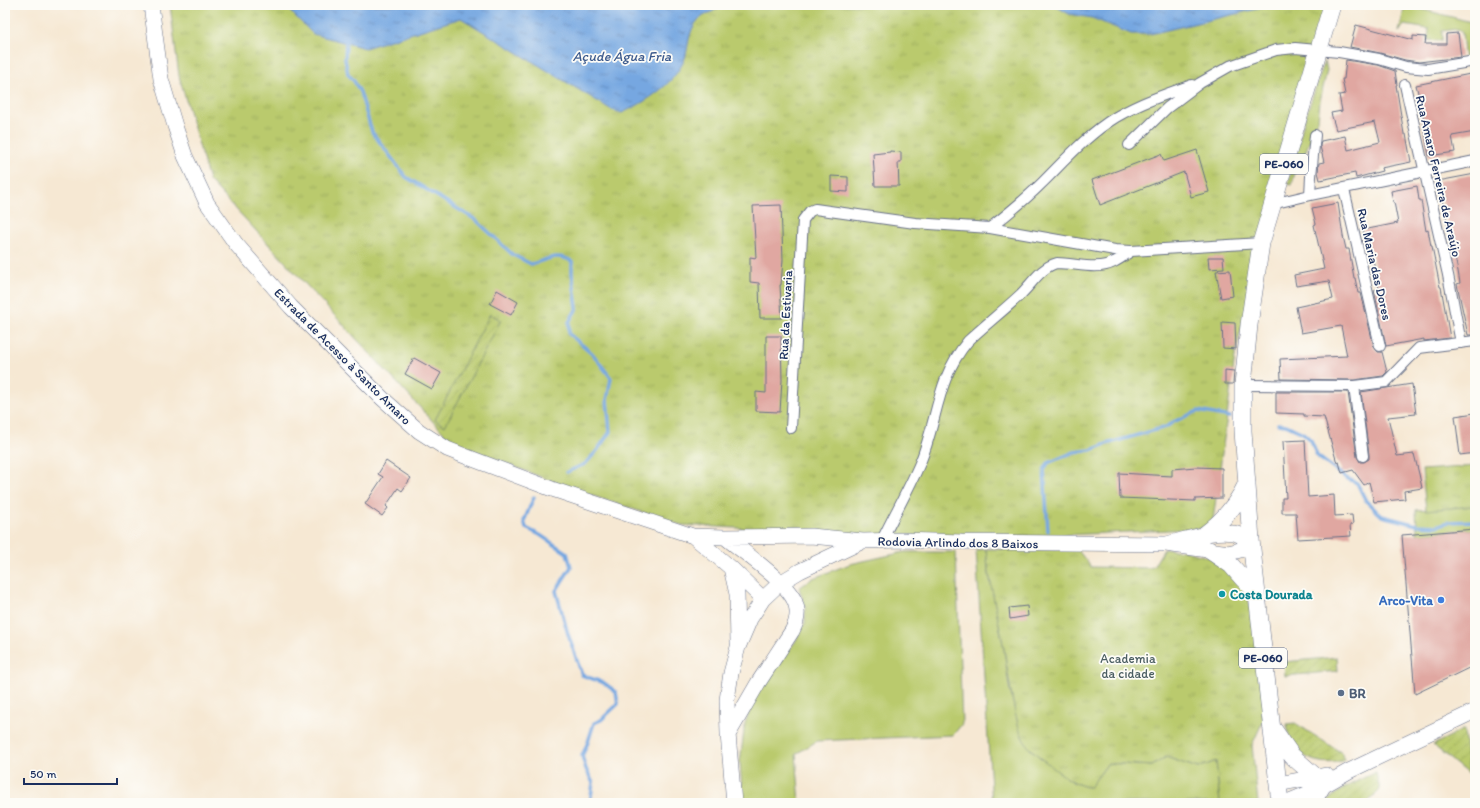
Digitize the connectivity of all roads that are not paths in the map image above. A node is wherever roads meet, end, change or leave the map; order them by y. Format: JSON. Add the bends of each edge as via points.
{"nodes":[{"id":1,"x":151,"y":5,"type":"edge"},
{"id":2,"x":1332,"y":5,"type":"edge"},
{"id":3,"x":1317,"y":50,"type":"junction"},
{"id":4,"x":1475,"y":62,"type":"edge"},
{"id":5,"x":1200,"y":82,"type":"junction"},
{"id":6,"x":1405,"y":85,"type":"dead end"},
{"id":7,"x":1315,"y":135,"type":"dead end"},
{"id":8,"x":1129,"y":145,"type":"dead end"},
{"id":9,"x":1475,"y":161,"type":"edge"},
{"id":10,"x":1425,"y":171,"type":"junction"},
{"id":11,"x":1344,"y":188,"type":"junction"},
{"id":12,"x":1310,"y":195,"type":"junction"},
{"id":13,"x":1272,"y":204,"type":"junction"},
{"id":14,"x":990,"y":228,"type":"junction"},
{"id":15,"x":1261,"y":243,"type":"junction"},
{"id":16,"x":1131,"y":251,"type":"junction"},
{"id":17,"x":1475,"y":341,"type":"edge"},
{"id":18,"x":1461,"y":343,"type":"junction"},
{"id":19,"x":1380,"y":346,"type":"dead end"},
{"id":20,"x":1244,"y":385,"type":"junction"},
{"id":21,"x":1354,"y":386,"type":"junction"},
{"id":22,"x":791,"y":428,"type":"dead end"},
{"id":23,"x":1363,"y":456,"type":"dead end"},
{"id":24,"x":1247,"y":481,"type":"junction"},
{"id":25,"x":693,"y":536,"type":"junction"},
{"id":26,"x":725,"y":537,"type":"junction"},
{"id":27,"x":882,"y":540,"type":"junction"},
{"id":28,"x":1251,"y":540,"type":"junction"},
{"id":29,"x":863,"y":541,"type":"junction"},
{"id":30,"x":1207,"y":543,"type":"junction"},
{"id":31,"x":731,"y":568,"type":"junction"},
{"id":32,"x":780,"y":583,"type":"junction"},
{"id":33,"x":1256,"y":591,"type":"junction"},
{"id":34,"x":763,"y":599,"type":"junction"},
{"id":35,"x":738,"y":647,"type":"junction"},
{"id":36,"x":1475,"y":711,"type":"edge"},
{"id":37,"x":1271,"y":725,"type":"junction"},
{"id":38,"x":728,"y":734,"type":"junction"},
{"id":39,"x":1318,"y":782,"type":"junction"},
{"id":40,"x":1278,"y":784,"type":"junction"},
{"id":41,"x":734,"y":803,"type":"edge"},
{"id":42,"x":1280,"y":803,"type":"edge"},
{"id":43,"x":1285,"y":803,"type":"edge"},
{"id":44,"x":1312,"y":803,"type":"edge"}],
"edges":[{"from":1,"to":25,"type":"main road","name":"Estrada de Acesso à Santo Amaro","via":[[161,78],[174,126],[207,203],[236,244],[290,307],[378,394],[418,431],[447,449],[545,486]]},
{"from":2,"to":3,"type":"main road","number":"PE-060"},
{"from":3,"to":4,"type":"street","via":[[1339,52],[1414,68],[1428,69]]},
{"from":3,"to":5,"type":"street","via":[[1276,50],[1230,66]]},
{"from":3,"to":13,"type":"main road","number":"PE-060"},
{"from":5,"to":8,"type":"street","via":[[1167,108]]},
{"from":5,"to":14,"type":"street","via":[[1145,103],[1115,118],[1090,136],[1016,207]]},
{"from":6,"to":10,"type":"street","name":"Rua Amaro Ferreira de Araújo"},
{"from":7,"to":12,"type":"street"},
{"from":9,"to":10,"type":"street"},
{"from":10,"to":11,"type":"street"},
{"from":10,"to":18,"type":"street","name":"Rua Amaro Ferreira de Araújo"},
{"from":11,"to":12,"type":"street"},
{"from":11,"to":19,"type":"street","name":"Rua Maria das Dores"},
{"from":12,"to":13,"type":"street"},
{"from":13,"to":15,"type":"main road","number":"PE-060"},
{"from":14,"to":16,"type":"street"},
{"from":14,"to":22,"type":"street","name":"Rua da Estivaria","via":[[915,223],[815,208],[810,211],[803,220]]},
{"from":15,"to":16,"type":"street"},
{"from":15,"to":20,"type":"main road","number":"PE-060","via":[[1249,325]]},
{"from":16,"to":27,"type":"street","via":[[1102,266],[1052,264],[968,341],[950,368],[920,463]]},
{"from":17,"to":18,"type":"street"},
{"from":18,"to":21,"type":"street","via":[[1419,348],[1386,382]]},
{"from":20,"to":21,"type":"street"},
{"from":20,"to":24,"type":"main road","number":"PE-060","via":[[1243,431]]},
{"from":21,"to":23,"type":"street"},
{"from":24,"to":28,"type":"main road","number":"PE-060"},
{"from":24,"to":30,"type":"main road","via":[[1233,508],[1215,527]]},
{"from":25,"to":26,"type":"main road"},
{"from":25,"to":31,"type":"main road"},
{"from":26,"to":29,"type":"main road","via":[[811,536]]},
{"from":26,"to":32,"type":"main road"},
{"from":27,"to":29,"type":"main road","name":"Rodovia Arlindo dos 8 Baixos"},
{"from":27,"to":30,"type":"main road","name":"Rodovia Arlindo dos 8 Baixos"},
{"from":28,"to":30,"type":"main road","name":"Rodovia Arlindo dos 8 Baixos","via":[[1240,550],[1224,552]]},
{"from":28,"to":30,"type":"main road","name":"Rodovia Arlindo dos 8 Baixos","via":[[1229,532],[1213,533]]},
{"from":28,"to":33,"type":"main road","number":"PE-060"},
{"from":29,"to":32,"type":"main road","name":"Rodovia Arlindo dos 8 Baixos"},
{"from":30,"to":33,"type":"main road"},
{"from":31,"to":34,"type":"main road"},
{"from":31,"to":35,"type":"main road","via":[[737,594]]},
{"from":32,"to":34,"type":"main road","name":"Rodovia Arlindo dos 8 Baixos"},
{"from":32,"to":38,"type":"main road","via":[[795,603],[798,615],[796,624]]},
{"from":33,"to":37,"type":"main road","number":"PE-060"},
{"from":34,"to":35,"type":"main road","name":"Rodovia Arlindo dos 8 Baixos","via":[[750,619]]},
{"from":35,"to":38,"type":"main road","name":"Rodovia Arlindo dos 8 Baixos","via":[[728,688]]},
{"from":36,"to":39,"type":"main road","via":[[1349,771]]},
{"from":37,"to":39,"type":"main road","via":[[1284,747]]},
{"from":37,"to":40,"type":"main road","number":"PE-060"},
{"from":38,"to":41,"type":"main road","name":"Rodovia Arlindo dos 8 Baixos"},
{"from":39,"to":40,"type":"main road"},
{"from":39,"to":43,"type":"main road"},
{"from":39,"to":44,"type":"main road"},
{"from":40,"to":42,"type":"main road","number":"PE-060"}]}
